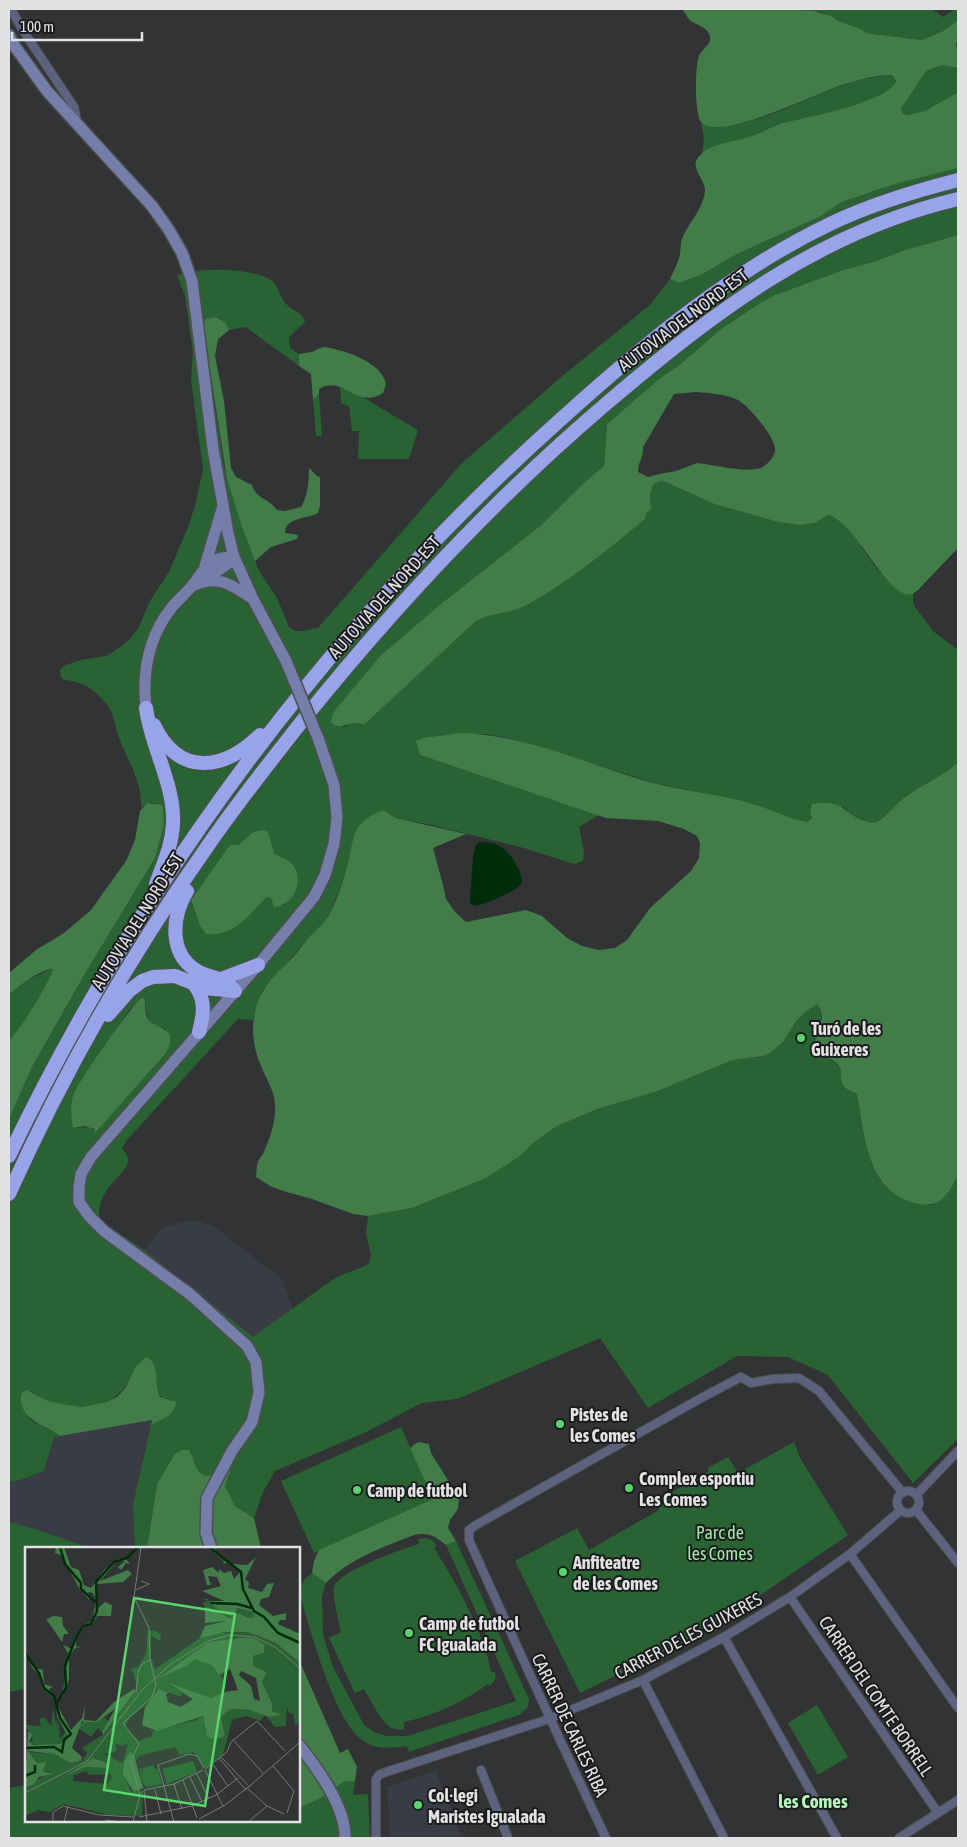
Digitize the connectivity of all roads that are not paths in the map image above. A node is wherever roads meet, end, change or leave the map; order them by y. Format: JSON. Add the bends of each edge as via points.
{"nodes":[{"id":1,"x":11,"y":9,"type":"edge"},
{"id":2,"x":9,"y":35,"type":"edge"},
{"id":3,"x":77,"y":122,"type":"junction"},
{"id":4,"x":958,"y":180,"type":"edge"},
{"id":5,"x":958,"y":199,"type":"edge"},
{"id":6,"x":223,"y":508,"type":"junction"},
{"id":7,"x":234,"y":556,"type":"junction"},
{"id":8,"x":205,"y":566,"type":"junction"},
{"id":9,"x":204,"y":580,"type":"junction"},
{"id":10,"x":192,"y":586,"type":"junction"},
{"id":11,"x":253,"y":599,"type":"junction"},
{"id":12,"x":146,"y":708,"type":"junction"},
{"id":13,"x":282,"y":718,"type":"junction"},
{"id":14,"x":204,"y":850,"type":"junction"},
{"id":15,"x":150,"y":904,"type":"junction"},
{"id":16,"x":258,"y":965,"type":"junction"},
{"id":17,"x":221,"y":979,"type":"junction"},
{"id":18,"x":194,"y":984,"type":"junction"},
{"id":19,"x":235,"y":991,"type":"junction"},
{"id":20,"x":94,"y":1027,"type":"junction"},
{"id":21,"x":199,"y":1032,"type":"junction"},
{"id":22,"x":9,"y":1156,"type":"edge"},
{"id":23,"x":9,"y":1194,"type":"edge"},
{"id":24,"x":958,"y":1451,"type":"edge"},
{"id":25,"x":903,"y":1493,"type":"junction"},
{"id":26,"x":916,"y":1495,"type":"junction"},
{"id":27,"x":900,"y":1510,"type":"junction"},
{"id":28,"x":916,"y":1510,"type":"junction"},
{"id":29,"x":212,"y":1547,"type":"edge"},
{"id":30,"x":850,"y":1554,"type":"junction"},
{"id":31,"x":958,"y":1563,"type":"edge"},
{"id":32,"x":790,"y":1597,"type":"junction"},
{"id":33,"x":724,"y":1636,"type":"junction"},
{"id":34,"x":643,"y":1680,"type":"junction"},
{"id":35,"x":958,"y":1708,"type":"edge"},
{"id":36,"x":549,"y":1720,"type":"junction"},
{"id":37,"x":300,"y":1746,"type":"edge"},
{"id":38,"x":481,"y":1770,"type":"dead end"},
{"id":39,"x":958,"y":1800,"type":"edge"},
{"id":40,"x":938,"y":1813,"type":"junction"},
{"id":41,"x":345,"y":1838,"type":"edge"},
{"id":42,"x":376,"y":1838,"type":"edge"},
{"id":43,"x":508,"y":1838,"type":"edge"},
{"id":44,"x":606,"y":1838,"type":"edge"},
{"id":45,"x":724,"y":1838,"type":"edge"},
{"id":46,"x":837,"y":1838,"type":"edge"},
{"id":47,"x":898,"y":1838,"type":"edge"}],
"edges":[{"from":1,"to":3,"type":"street","via":[[74,107]]},
{"from":2,"to":3,"type":"street","via":[[47,91]]},
{"from":3,"to":6,"type":"street","via":[[152,206],[182,253],[192,281]]},
{"from":4,"to":13,"type":"highway","name":"AUTOVIA DEL NORD-EST","via":[[888,201],[832,223],[781,250],[687,313],[513,462],[432,543]]},
{"from":5,"to":14,"type":"highway","name":"AUTOVIA DEL NORD-EST","via":[[871,227],[793,264],[723,310],[595,413],[497,503],[403,601],[336,678]]},
{"from":6,"to":7,"type":"street"},
{"from":6,"to":8,"type":"street"},
{"from":7,"to":8,"type":"street","via":[[216,559]]},
{"from":7,"to":9,"type":"street"},
{"from":7,"to":11,"type":"street"},
{"from":8,"to":10,"type":"street"},
{"from":9,"to":10,"type":"street"},
{"from":9,"to":11,"type":"street","via":[[234,586]]},
{"from":10,"to":12,"type":"street","via":[[168,613],[153,640],[145,676]]},
{"from":11,"to":16,"type":"street","bridge":true,"via":[[286,661],[318,738],[334,785],[337,818],[326,875],[314,897]]},
{"from":12,"to":13,"type":"highway","via":[[168,746],[181,757],[202,763],[237,754]]},
{"from":12,"to":15,"type":"highway","via":[[170,798],[173,822],[167,856]]},
{"from":13,"to":15,"type":"highway","name":"AUTOVIA DEL NORD-EST","via":[[223,795]]},
{"from":14,"to":17,"type":"highway","via":[[197,874],[179,904],[174,933],[186,962],[202,974]]},
{"from":14,"to":20,"type":"highway","name":"AUTOVIA DEL NORD-EST"},
{"from":15,"to":22,"type":"highway","name":"AUTOVIA DEL NORD-EST","via":[[37,1096]]},
{"from":16,"to":17,"type":"highway"},
{"from":16,"to":19,"type":"street"},
{"from":17,"to":19,"type":"highway"},
{"from":18,"to":19,"type":"highway","via":[[214,990]]},
{"from":18,"to":20,"type":"highway","via":[[164,975],[142,982]]},
{"from":18,"to":21,"type":"highway","via":[[204,1005]]},
{"from":19,"to":21,"type":"street"},
{"from":20,"to":23,"type":"highway","name":"AUTOVIA DEL NORD-EST"},
{"from":21,"to":29,"type":"street","via":[[91,1157],[81,1174],[79,1187],[80,1202],[104,1231],[191,1295],[247,1346],[256,1362],[260,1393],[252,1422],[207,1498],[206,1532]]},
{"from":24,"to":26,"type":"street"},
{"from":25,"to":26,"type":"street"},
{"from":25,"to":27,"type":"street","via":[[898,1502]]},
{"from":25,"to":36,"type":"street","name":"CARRER DE CARLES RIBA","via":[[819,1391],[799,1378],[751,1383],[741,1377],[476,1525],[469,1530],[469,1540]]},
{"from":26,"to":28,"type":"street","via":[[919,1503]]},
{"from":27,"to":28,"type":"street","via":[[907,1513]]},
{"from":27,"to":30,"type":"street","name":"CARRER DE LES GUIXERES"},
{"from":28,"to":31,"type":"street"},
{"from":30,"to":32,"type":"street","name":"CARRER DE LES GUIXERES"},
{"from":30,"to":35,"type":"street"},
{"from":32,"to":33,"type":"street","name":"CARRER DE LES GUIXERES"},
{"from":32,"to":40,"type":"street","name":"CARRER DEL COMTE BORRELL"},
{"from":33,"to":34,"type":"street","name":"CARRER DE LES GUIXERES"},
{"from":33,"to":46,"type":"street"},
{"from":34,"to":36,"type":"street","name":"CARRER DE LES GUIXERES"},
{"from":34,"to":45,"type":"street"},
{"from":36,"to":42,"type":"street","name":"CARRER DE LES GUIXERES","via":[[380,1774],[376,1779]]},
{"from":36,"to":44,"type":"street","name":"CARRER DE CARLES RIBA"},
{"from":37,"to":41,"type":"street","via":[[318,1769],[338,1806]]},
{"from":38,"to":43,"type":"street"},
{"from":39,"to":40,"type":"street"},
{"from":40,"to":47,"type":"street"}]}
